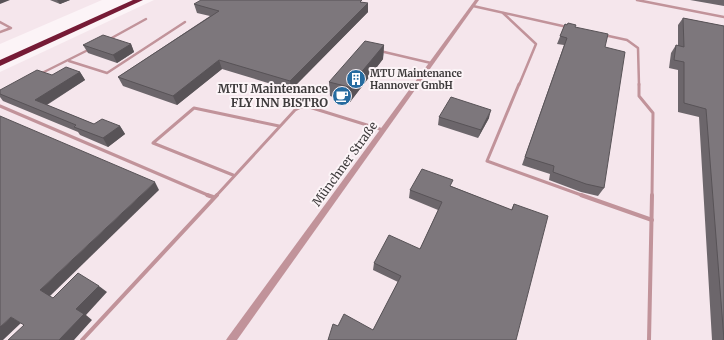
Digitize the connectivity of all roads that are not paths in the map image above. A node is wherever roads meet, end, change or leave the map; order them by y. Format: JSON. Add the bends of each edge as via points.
{"nodes":[{"id":1,"x":125,"y":0,"type":"edge"},
{"id":2,"x":139,"y":0,"type":"edge"},
{"id":3,"x":637,"y":0,"type":"edge"},
{"id":4,"x":475,"y":3,"type":"edge"},
{"id":5,"x":502,"y":12,"type":"junction"},
{"id":6,"x":724,"y":17,"type":"edge"},
{"id":7,"x":146,"y":19,"type":"dead end"},
{"id":8,"x":0,"y":22,"type":"edge"},
{"id":9,"x":185,"y":22,"type":"dead end"},
{"id":10,"x":572,"y":28,"type":"edge"},
{"id":11,"x":0,"y":32,"type":"edge"},
{"id":12,"x":596,"y":33,"type":"edge"},
{"id":13,"x":104,"y":43,"type":"edge"},
{"id":14,"x":97,"y":46,"type":"edge"},
{"id":15,"x":376,"y":50,"type":"edge"},
{"id":16,"x":0,"y":56,"type":"edge"},
{"id":17,"x":69,"y":61,"type":"junction"},
{"id":18,"x":0,"y":63,"type":"edge"},
{"id":19,"x":431,"y":63,"type":"junction"},
{"id":20,"x":32,"y":77,"type":"edge"},
{"id":21,"x":0,"y":106,"type":"edge"},
{"id":22,"x":279,"y":126,"type":"junction"},
{"id":23,"x":383,"y":130,"type":"junction"},
{"id":24,"x":233,"y":175,"type":"junction"},
{"id":25,"x":212,"y":198,"type":"junction"},
{"id":26,"x":652,"y":220,"type":"junction"},
{"id":27,"x":82,"y":340,"type":"edge"},
{"id":28,"x":231,"y":340,"type":"edge"},
{"id":29,"x":649,"y":340,"type":"edge"}],
"edges":[{"from":1,"to":16,"type":"highway"},
{"from":2,"to":18,"type":"highway"},
{"from":3,"to":6,"type":"lane"},
{"from":4,"to":5,"type":"lane"},
{"from":4,"to":19,"type":"street","name":"Münchner Straße"},
{"from":5,"to":10,"type":"lane"},
{"from":5,"to":26,"type":"lane","via":[[536,44],[487,161]]},
{"from":7,"to":13,"type":"lane"},
{"from":8,"to":11,"type":"lane","via":[[10,28]]},
{"from":9,"to":17,"type":"lane","via":[[106,73]]},
{"from":12,"to":26,"type":"lane","via":[[627,40],[638,48],[639,96],[653,113]]},
{"from":14,"to":17,"type":"lane"},
{"from":15,"to":19,"type":"lane"},
{"from":17,"to":20,"type":"lane"},
{"from":19,"to":23,"type":"street","name":"Münchner Straße"},
{"from":21,"to":25,"type":"lane"},
{"from":22,"to":23,"type":"lane","via":[[294,110],[309,107]]},
{"from":22,"to":24,"type":"lane"},
{"from":22,"to":24,"type":"lane","via":[[194,108],[153,143]]},
{"from":23,"to":28,"type":"street","name":"Münchner Straße"},
{"from":24,"to":25,"type":"lane"},
{"from":25,"to":27,"type":"lane"},
{"from":26,"to":29,"type":"lane"}]}
